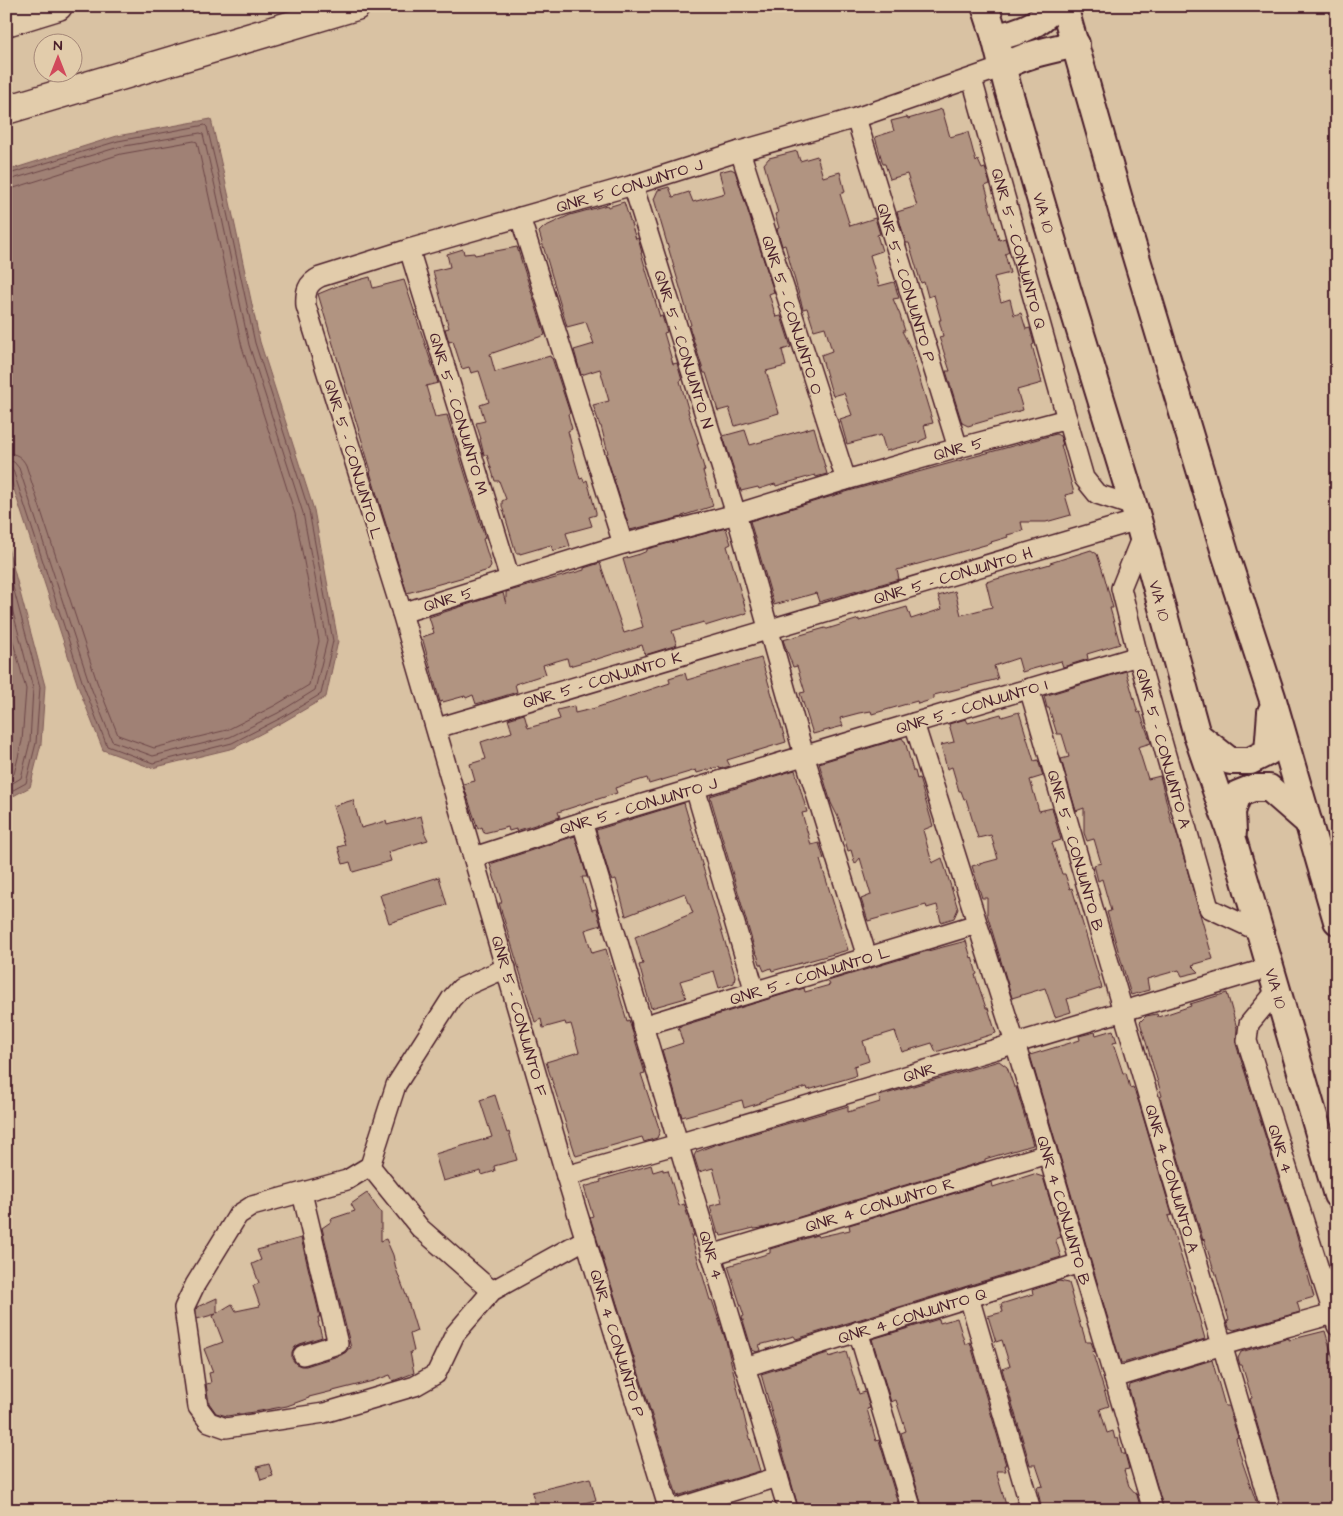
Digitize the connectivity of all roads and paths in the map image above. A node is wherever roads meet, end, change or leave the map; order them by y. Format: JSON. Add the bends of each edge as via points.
{"nodes":[{"id":1,"x":58,"y":6,"type":"edge"},
{"id":2,"x":356,"y":6,"type":"edge"},
{"id":3,"x":985,"y":6,"type":"edge"},
{"id":4,"x":1054,"y":6,"type":"edge"},
{"id":5,"x":1064,"y":6,"type":"edge"},
{"id":6,"x":6,"y":22,"type":"edge"},
{"id":7,"x":996,"y":37,"type":"junction"},
{"id":8,"x":1076,"y":44,"type":"junction"},
{"id":9,"x":1003,"y":67,"type":"junction"},
{"id":10,"x":972,"y":79,"type":"junction"},
{"id":11,"x":6,"y":110,"type":"edge"},
{"id":12,"x":856,"y":118,"type":"junction"},
{"id":13,"x":740,"y":151,"type":"junction"},
{"id":14,"x":633,"y":185,"type":"junction"},
{"id":15,"x":520,"y":217,"type":"junction"},
{"id":16,"x":409,"y":249,"type":"junction"},
{"id":17,"x":306,"y":306,"type":"joint"},
{"id":18,"x":1066,"y":419,"type":"junction"},
{"id":19,"x":958,"y":448,"type":"junction"},
{"id":20,"x":846,"y":480,"type":"junction"},
{"id":21,"x":736,"y":514,"type":"junction"},
{"id":22,"x":1138,"y":521,"type":"junction"},
{"id":23,"x":623,"y":544,"type":"junction"},
{"id":24,"x":510,"y":579,"type":"junction"},
{"id":25,"x":402,"y":613,"type":"junction"},
{"id":26,"x":768,"y":630,"type":"junction"},
{"id":27,"x":1138,"y":656,"type":"junction"},
{"id":28,"x":1029,"y":688,"type":"junction"},
{"id":29,"x":1272,"y":698,"type":"junction"},
{"id":30,"x":914,"y":723,"type":"junction"},
{"id":31,"x":437,"y":728,"type":"junction"},
{"id":32,"x":1197,"y":736,"type":"junction"},
{"id":33,"x":804,"y":755,"type":"junction"},
{"id":34,"x":695,"y":788,"type":"junction"},
{"id":35,"x":582,"y":822,"type":"junction"},
{"id":36,"x":1309,"y":823,"type":"junction"},
{"id":37,"x":1234,"y":844,"type":"junction"},
{"id":38,"x":474,"y":857,"type":"junction"},
{"id":39,"x":1337,"y":921,"type":"edge"},
{"id":40,"x":977,"y":924,"type":"junction"},
{"id":41,"x":1260,"y":932,"type":"junction"},
{"id":42,"x":867,"y":958,"type":"junction"},
{"id":43,"x":506,"y":968,"type":"junction"},
{"id":44,"x":1274,"y":979,"type":"junction"},
{"id":45,"x":755,"y":992,"type":"junction"},
{"id":46,"x":1123,"y":1011,"type":"junction"},
{"id":47,"x":642,"y":1026,"type":"junction"},
{"id":48,"x":1015,"y":1044,"type":"junction"},
{"id":49,"x":678,"y":1144,"type":"junction"},
{"id":50,"x":1048,"y":1154,"type":"junction"},
{"id":51,"x":370,"y":1166,"type":"junction"},
{"id":52,"x":566,"y":1176,"type":"junction"},
{"id":53,"x":302,"y":1193,"type":"junction"},
{"id":54,"x":1337,"y":1195,"type":"edge"},
{"id":55,"x":586,"y":1239,"type":"junction"},
{"id":56,"x":711,"y":1255,"type":"junction"},
{"id":57,"x":1080,"y":1263,"type":"junction"},
{"id":58,"x":492,"y":1291,"type":"junction"},
{"id":59,"x":968,"y":1297,"type":"junction"},
{"id":60,"x":1335,"y":1320,"type":"edge"},
{"id":61,"x":858,"y":1332,"type":"junction"},
{"id":62,"x":1223,"y":1345,"type":"junction"},
{"id":63,"x":303,"y":1355,"type":"dead end"},
{"id":64,"x":745,"y":1367,"type":"junction"},
{"id":65,"x":1114,"y":1378,"type":"junction"},
{"id":66,"x":778,"y":1478,"type":"junction"},
{"id":67,"x":670,"y":1510,"type":"edge"},
{"id":68,"x":788,"y":1510,"type":"edge"},
{"id":69,"x":912,"y":1510,"type":"edge"},
{"id":70,"x":1031,"y":1510,"type":"edge"},
{"id":71,"x":1153,"y":1510,"type":"edge"},
{"id":72,"x":1271,"y":1510,"type":"edge"}],
"edges":[{"from":1,"to":6,"type":"highway"},
{"from":2,"to":11,"type":"highway"},
{"from":3,"to":7,"type":"main road","name":"VIA 10"},
{"from":4,"to":7,"type":"main road","via":[[1043,19],[1011,34]]},
{"from":5,"to":8,"type":"main road"},
{"from":7,"to":9,"type":"main road","name":"VIA 10"},
{"from":8,"to":9,"type":"main road","via":[[1029,55]]},
{"from":8,"to":29,"type":"main road","via":[[1122,210]]},
{"from":9,"to":10,"type":"street"},
{"from":9,"to":22,"type":"main road","name":"VIA 10"},
{"from":10,"to":12,"type":"street","name":"QNR 5 CONJUNTO J"},
{"from":10,"to":18,"type":"street","name":"QNR 5 - CONJUNTO Q"},
{"from":12,"to":13,"type":"street","name":"QNR 5 CONJUNTO J"},
{"from":12,"to":19,"type":"street","name":"QNR 5 - CONJUNTO P"},
{"from":13,"to":14,"type":"street","name":"QNR 5 CONJUNTO J"},
{"from":13,"to":20,"type":"street","name":"QNR 5 - CONJUNTO O"},
{"from":14,"to":15,"type":"street","name":"QNR 5 CONJUNTO J"},
{"from":14,"to":21,"type":"street","name":"QNR 5 - CONJUNTO N"},
{"from":15,"to":16,"type":"street","name":"QNR 5 CONJUNTO J"},
{"from":15,"to":23,"type":"street"},
{"from":16,"to":17,"type":"street","name":"QNR 5 CONJUNTO J","via":[[312,281],[305,294]]},
{"from":16,"to":24,"type":"street","name":"QNR 5 - CONJUNTO M"},
{"from":17,"to":25,"type":"street","name":"QNR 5 - CONJUNTO L"},
{"from":18,"to":19,"type":"street","name":"QNR 5"},
{"from":18,"to":22,"type":"street","via":[[1084,478],[1098,494]]},
{"from":19,"to":20,"type":"street","name":"QNR 5"},
{"from":20,"to":21,"type":"street","name":"QNR 5"},
{"from":21,"to":23,"type":"street","name":"QNR 5"},
{"from":21,"to":26,"type":"street"},
{"from":22,"to":26,"type":"street","name":"QNR 5 - CONJUNTO H"},
{"from":22,"to":27,"type":"street","name":"QNR 5 - CONJUNTO A","via":[[1121,588]]},
{"from":22,"to":32,"type":"main road","name":"VIA 10"},
{"from":23,"to":24,"type":"street","name":"QNR 5"},
{"from":24,"to":25,"type":"street","name":"QNR 5"},
{"from":25,"to":31,"type":"street","name":"QNR 5"},
{"from":26,"to":31,"type":"street","name":"QNR 5 - CONJUNTO K"},
{"from":26,"to":33,"type":"street"},
{"from":27,"to":28,"type":"street","name":"QNR 5 - CONJUNTO I"},
{"from":27,"to":41,"type":"street","name":"QNR 5 - CONJUNTO A","via":[[1209,908]]},
{"from":28,"to":30,"type":"street","name":"QNR 5 - CONJUNTO I"},
{"from":28,"to":46,"type":"street","name":"QNR 5 - CONJUNTO B"},
{"from":29,"to":32,"type":"main road","via":[[1268,752],[1250,761],[1230,762]]},
{"from":29,"to":36,"type":"main road"},
{"from":30,"to":33,"type":"street","name":"QNR 5 - CONJUNTO I"},
{"from":30,"to":40,"type":"street"},
{"from":31,"to":38,"type":"street","name":"QNR 5"},
{"from":32,"to":37,"type":"main road","name":"VIA 10"},
{"from":33,"to":34,"type":"street","name":"QNR 5 - CONJUNTO J"},
{"from":33,"to":42,"type":"street"},
{"from":34,"to":35,"type":"street","name":"QNR 5 - CONJUNTO J"},
{"from":34,"to":45,"type":"street"},
{"from":35,"to":38,"type":"street","name":"QNR 5 - CONJUNTO J"},
{"from":35,"to":47,"type":"street"},
{"from":36,"to":37,"type":"main road","via":[[1269,788],[1253,788],[1238,794],[1232,812]]},
{"from":36,"to":39,"type":"main road"},
{"from":37,"to":41,"type":"main road","name":"VIA 10"},
{"from":38,"to":43,"type":"street","name":"QNR 5 - CONJUNTO F"},
{"from":40,"to":42,"type":"street","name":"QNR 5 - CONJUNTO L"},
{"from":40,"to":48,"type":"street"},
{"from":41,"to":44,"type":"main road","name":"VIA 10"},
{"from":42,"to":45,"type":"street","name":"QNR 5 - CONJUNTO L"},
{"from":43,"to":51,"type":"street","via":[[461,988],[451,999],[396,1085]]},
{"from":43,"to":52,"type":"street","name":"QNR 5 - CONJUNTO F"},
{"from":44,"to":46,"type":"street","name":"QNR"},
{"from":44,"to":54,"type":"main road","name":"VIA 10"},
{"from":44,"to":60,"type":"street","name":"QNR 4","via":[[1249,1024],[1247,1041]]},
{"from":45,"to":47,"type":"street","name":"QNR 5 - CONJUNTO L"},
{"from":46,"to":48,"type":"street","name":"QNR"},
{"from":46,"to":62,"type":"street","name":"QNR 4 CONJUNTO A"},
{"from":47,"to":49,"type":"street"},
{"from":48,"to":49,"type":"street","name":"QNR"},
{"from":48,"to":50,"type":"street","name":"QNR 4 CONJUNTO B"},
{"from":49,"to":52,"type":"street","name":"QNR"},
{"from":49,"to":56,"type":"street","name":"QNR 4"},
{"from":50,"to":56,"type":"street","name":"QNR 4 CONJUNTO R"},
{"from":50,"to":57,"type":"street","name":"QNR 4 CONJUNTO B"},
{"from":51,"to":53,"type":"street","via":[[347,1180]]},
{"from":51,"to":58,"type":"street","via":[[420,1228]]},
{"from":52,"to":55,"type":"street","name":"QNR 4 CONJUNTO P"},
{"from":53,"to":58,"type":"street","via":[[252,1206],[238,1215],[184,1308],[198,1407],[209,1422],[226,1428],[324,1413],[415,1386],[436,1374],[455,1334]]},
{"from":53,"to":63,"type":"street","via":[[338,1344]]},
{"from":55,"to":58,"type":"street"},
{"from":55,"to":67,"type":"street","name":"QNR 4 CONJUNTO P"},
{"from":56,"to":64,"type":"street","name":"QNR 4"},
{"from":57,"to":59,"type":"street","name":"QNR 4 CONJUNTO Q"},
{"from":57,"to":65,"type":"street","name":"QNR 4 CONJUNTO B"},
{"from":59,"to":61,"type":"street","name":"QNR 4 CONJUNTO Q"},
{"from":59,"to":70,"type":"street"},
{"from":60,"to":62,"type":"street","name":"QNR 4"},
{"from":61,"to":64,"type":"street","name":"QNR 4 CONJUNTO Q"},
{"from":61,"to":69,"type":"street"},
{"from":62,"to":65,"type":"street","name":"QNR 4"},
{"from":62,"to":72,"type":"street","name":"QNR 4 CONJUNTO A"},
{"from":64,"to":66,"type":"street","name":"QNR 4"},
{"from":65,"to":71,"type":"street","name":"QNR 4 CONJUNTO B"},
{"from":66,"to":67,"type":"street"},
{"from":66,"to":68,"type":"street","name":"QNR 4"}]}
